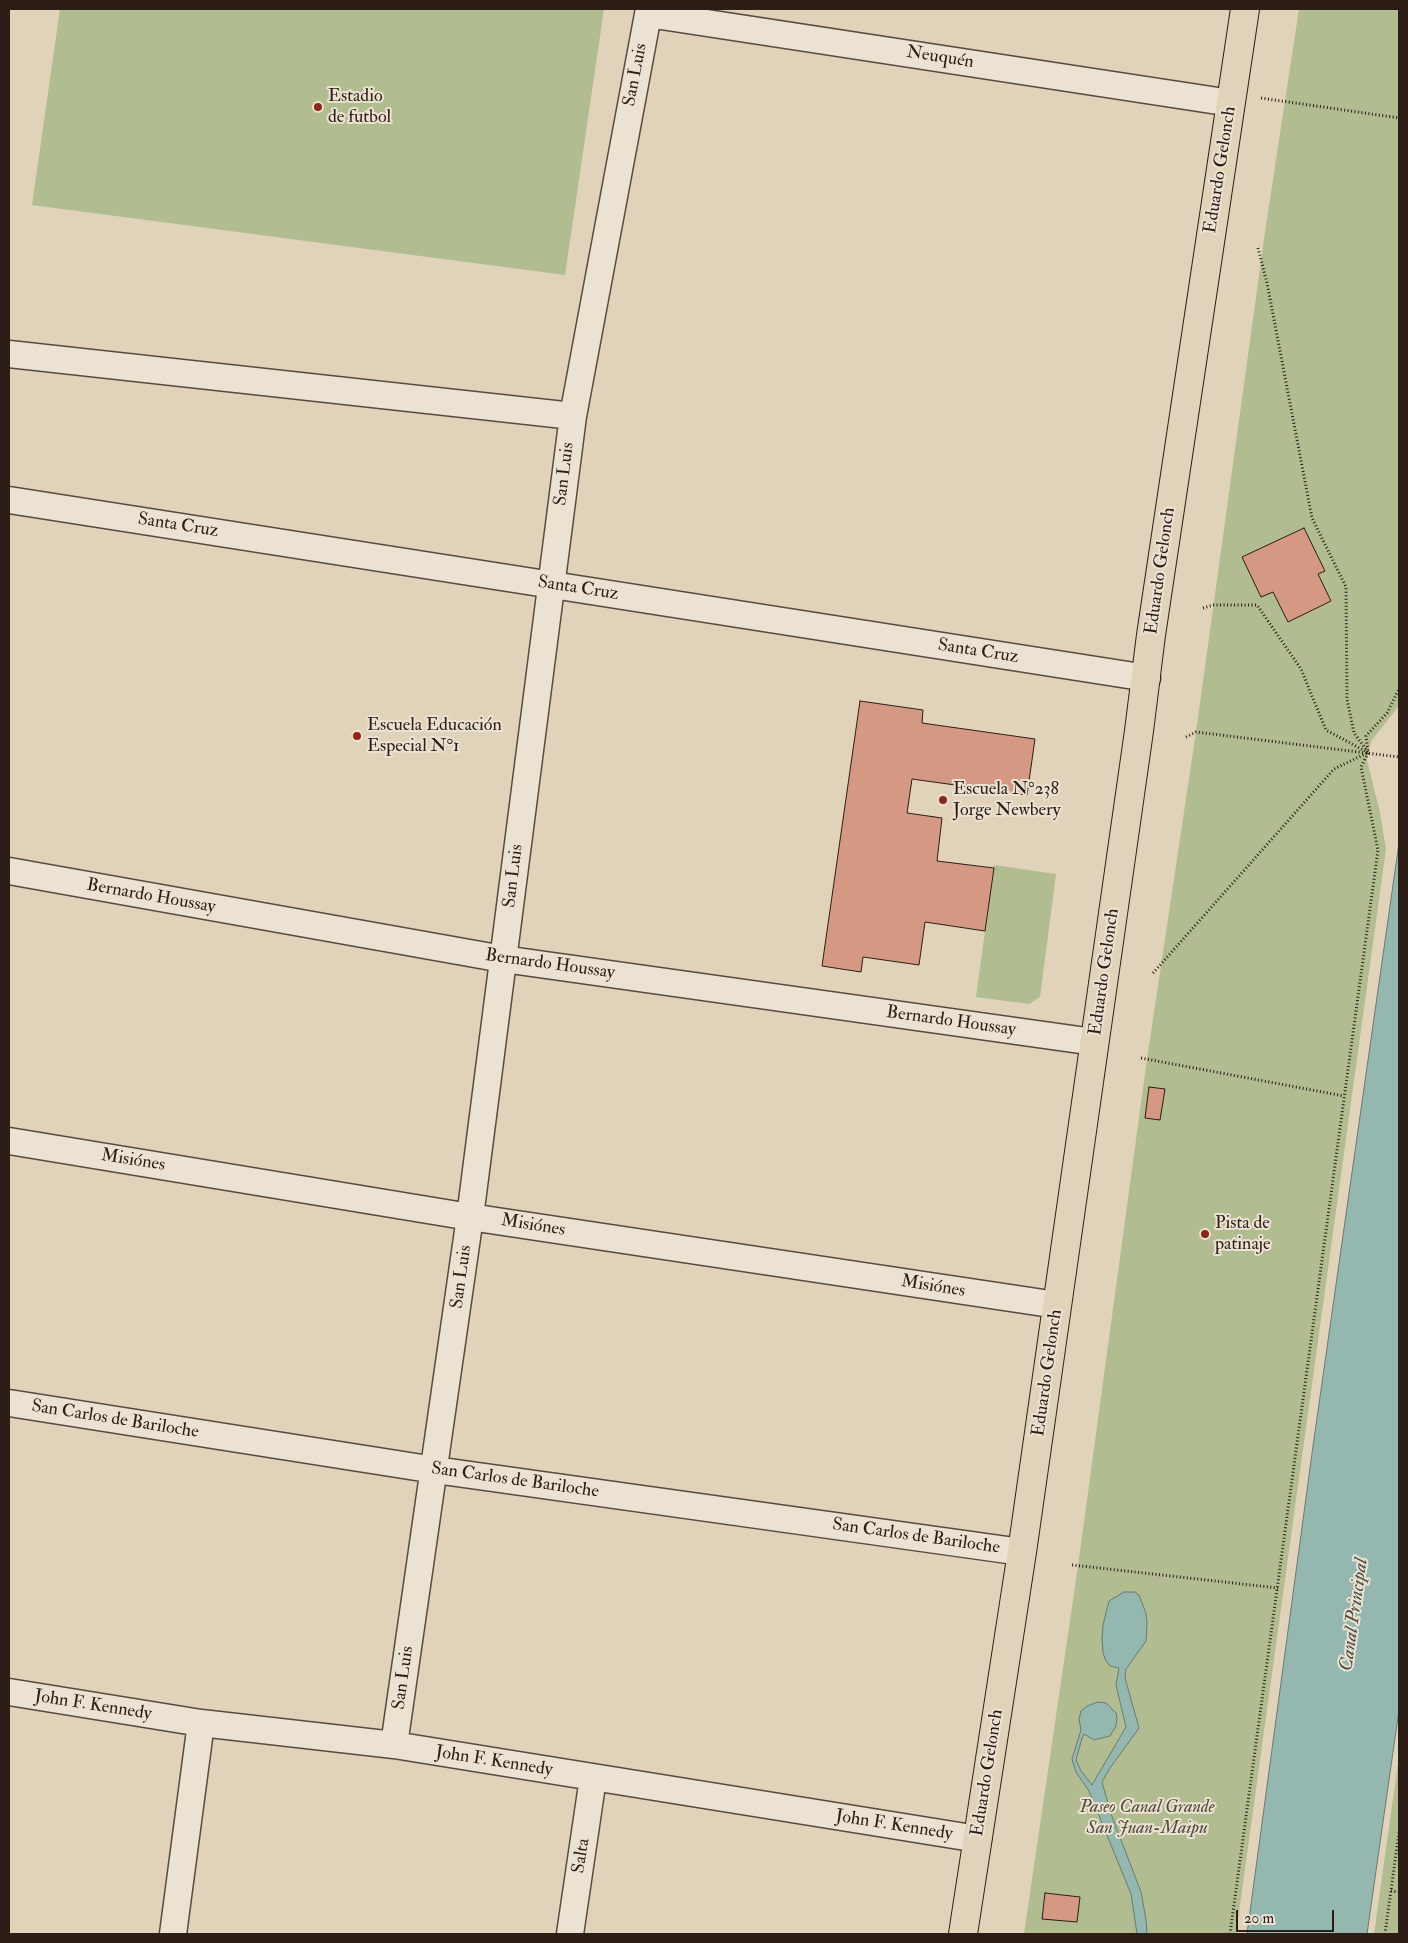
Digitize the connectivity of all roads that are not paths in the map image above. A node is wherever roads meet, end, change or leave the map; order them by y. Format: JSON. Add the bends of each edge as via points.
{"nodes":[{"id":1,"x":1245,"y":9,"type":"edge"},
{"id":2,"x":648,"y":12,"type":"edge"},
{"id":3,"x":1232,"y":98,"type":"junction"},
{"id":4,"x":9,"y":354,"type":"edge"},
{"id":5,"x":573,"y":416,"type":"junction"},
{"id":6,"x":9,"y":500,"type":"edge"},
{"id":7,"x":552,"y":585,"type":"junction"},
{"id":8,"x":1146,"y":678,"type":"junction"},
{"id":9,"x":9,"y":871,"type":"edge"},
{"id":10,"x":503,"y":959,"type":"junction"},
{"id":11,"x":1094,"y":1042,"type":"junction"},
{"id":12,"x":9,"y":1141,"type":"edge"},
{"id":13,"x":470,"y":1217,"type":"junction"},
{"id":14,"x":1058,"y":1305,"type":"junction"},
{"id":15,"x":9,"y":1403,"type":"edge"},
{"id":16,"x":435,"y":1470,"type":"junction"},
{"id":17,"x":1022,"y":1552,"type":"junction"},
{"id":18,"x":9,"y":1692,"type":"edge"},
{"id":19,"x":201,"y":1723,"type":"junction"},
{"id":20,"x":394,"y":1746,"type":"junction"},
{"id":21,"x":593,"y":1778,"type":"junction"},
{"id":22,"x":978,"y":1839,"type":"junction"},
{"id":23,"x":173,"y":1934,"type":"edge"},
{"id":24,"x":570,"y":1934,"type":"edge"},
{"id":25,"x":963,"y":1934,"type":"edge"}],
"edges":[{"from":1,"to":3,"type":"main road","name":"Eduardo Gelonch"},
{"from":2,"to":3,"type":"street","name":"Neuquén"},
{"from":2,"to":5,"type":"street","name":"San Luis"},
{"from":3,"to":8,"type":"main road","name":"Eduardo Gelonch"},
{"from":4,"to":5,"type":"street"},
{"from":5,"to":7,"type":"street","name":"San Luis"},
{"from":6,"to":7,"type":"street","name":"Santa Cruz"},
{"from":7,"to":8,"type":"street","name":"Santa Cruz"},
{"from":7,"to":10,"type":"street","name":"San Luis"},
{"from":8,"to":11,"type":"main road","name":"Eduardo Gelonch"},
{"from":9,"to":10,"type":"street","name":"Bernardo Houssay"},
{"from":10,"to":11,"type":"street","name":"Bernardo Houssay"},
{"from":10,"to":13,"type":"street","name":"San Luis"},
{"from":11,"to":14,"type":"main road","name":"Eduardo Gelonch"},
{"from":12,"to":13,"type":"street","name":"Misiónes"},
{"from":13,"to":14,"type":"street","name":"Misiónes"},
{"from":13,"to":16,"type":"street","name":"San Luis"},
{"from":14,"to":17,"type":"main road","name":"Eduardo Gelonch"},
{"from":15,"to":16,"type":"street","name":"San Carlos de Bariloche"},
{"from":16,"to":17,"type":"street","name":"San Carlos de Bariloche"},
{"from":16,"to":20,"type":"street","name":"San Luis"},
{"from":17,"to":22,"type":"main road","name":"Eduardo Gelonch"},
{"from":18,"to":19,"type":"street","name":"John F. Kennedy"},
{"from":19,"to":20,"type":"street","name":"John F. Kennedy"},
{"from":19,"to":23,"type":"street"},
{"from":20,"to":21,"type":"street","name":"John F. Kennedy"},
{"from":21,"to":22,"type":"street","name":"John F. Kennedy"},
{"from":21,"to":24,"type":"street","name":"Salta"},
{"from":22,"to":25,"type":"main road","name":"Eduardo Gelonch"}]}
